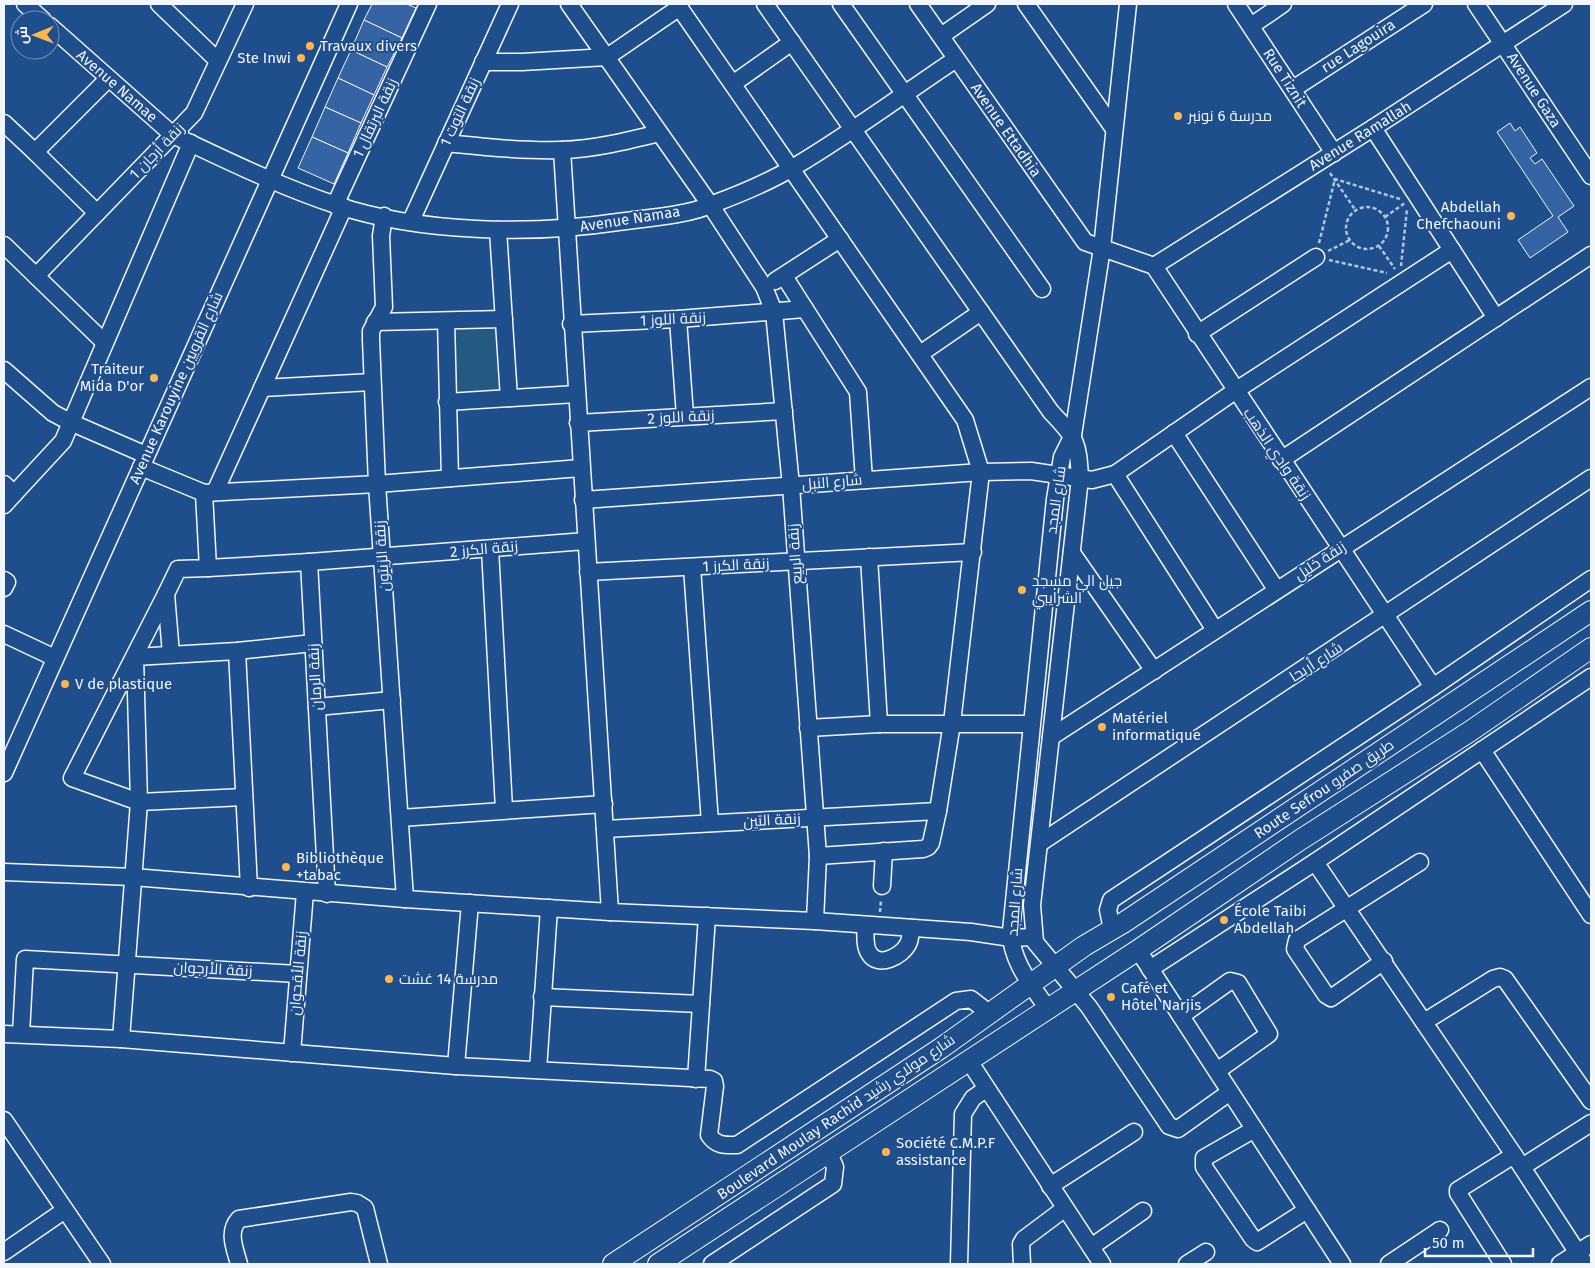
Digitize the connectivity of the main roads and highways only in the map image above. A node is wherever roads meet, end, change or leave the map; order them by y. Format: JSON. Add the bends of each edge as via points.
{"nodes":[{"id":1,"x":1591,"y":612,"type":"edge"},
{"id":2,"x":1591,"y":648,"type":"edge"},
{"id":3,"x":1055,"y":965,"type":"joint"},
{"id":4,"x":1076,"y":990,"type":"joint"},
{"id":5,"x":612,"y":1264,"type":"edge"},
{"id":6,"x":658,"y":1264,"type":"edge"}],
"edges":[{"from":1,"to":3,"type":"main road","name":"Route Sefrou طريق صفرو"},
{"from":2,"to":4,"type":"main road","name":"Route Sefrou طريق صفرو"},
{"from":3,"to":5,"type":"main road","name":"Boulevard Moulay Rachid شارع مولاي رشيد","via":[[933,1054]]},
{"from":4,"to":6,"type":"main road","name":"Boulevard Moulay Rachid شارع مولاي رشيد"}]}
